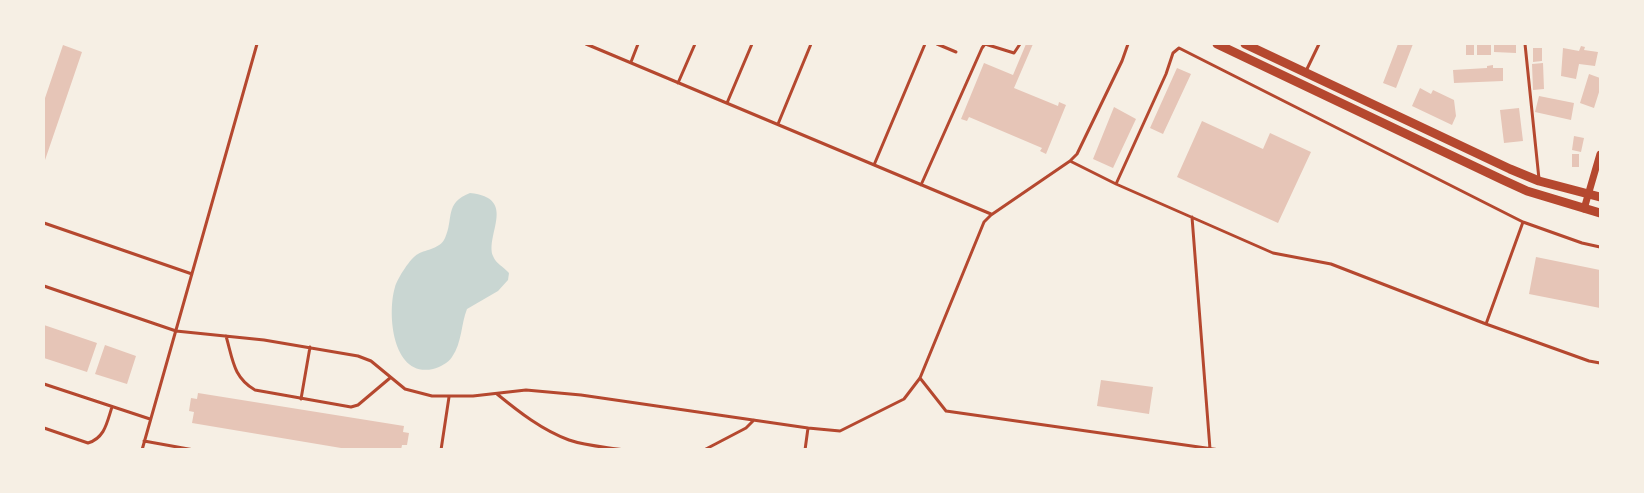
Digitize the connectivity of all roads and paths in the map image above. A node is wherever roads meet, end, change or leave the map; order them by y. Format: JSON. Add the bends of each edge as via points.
{"nodes":[{"id":1,"x":257,"y":44,"type":"edge"},
{"id":2,"x":586,"y":44,"type":"edge"},
{"id":3,"x":638,"y":44,"type":"edge"},
{"id":4,"x":695,"y":44,"type":"edge"},
{"id":5,"x":752,"y":44,"type":"edge"},
{"id":6,"x":812,"y":44,"type":"edge"},
{"id":7,"x":925,"y":44,"type":"edge"},
{"id":8,"x":937,"y":44,"type":"edge"},
{"id":9,"x":1020,"y":44,"type":"edge"},
{"id":10,"x":1128,"y":44,"type":"edge"},
{"id":11,"x":1217,"y":44,"type":"edge"},
{"id":12,"x":1245,"y":44,"type":"edge"},
{"id":13,"x":1319,"y":44,"type":"edge"},
{"id":14,"x":1525,"y":44,"type":"edge"},
{"id":15,"x":956,"y":52,"type":"dead end"},
{"id":16,"x":631,"y":62,"type":"junction"},
{"id":17,"x":1305,"y":72,"type":"junction"},
{"id":18,"x":678,"y":83,"type":"junction"},
{"id":19,"x":727,"y":103,"type":"junction"},
{"id":20,"x":778,"y":124,"type":"junction"},
{"id":21,"x":1600,"y":154,"type":"edge"},
{"id":22,"x":1070,"y":161,"type":"junction"},
{"id":23,"x":874,"y":165,"type":"junction"},
{"id":24,"x":1539,"y":181,"type":"junction"},
{"id":25,"x":1116,"y":184,"type":"junction"},
{"id":26,"x":921,"y":185,"type":"junction"},
{"id":27,"x":1588,"y":194,"type":"junction"},
{"id":28,"x":1600,"y":197,"type":"edge"},
{"id":29,"x":1584,"y":209,"type":"junction"},
{"id":30,"x":1600,"y":213,"type":"edge"},
{"id":31,"x":991,"y":214,"type":"junction"},
{"id":32,"x":1192,"y":218,"type":"junction"},
{"id":33,"x":1523,"y":222,"type":"junction"},
{"id":34,"x":44,"y":223,"type":"edge"},
{"id":35,"x":1600,"y":247,"type":"edge"},
{"id":36,"x":192,"y":274,"type":"junction"},
{"id":37,"x":44,"y":286,"type":"edge"},
{"id":38,"x":1486,"y":324,"type":"junction"},
{"id":39,"x":176,"y":331,"type":"junction"},
{"id":40,"x":226,"y":336,"type":"junction"},
{"id":41,"x":310,"y":348,"type":"junction"},
{"id":42,"x":1600,"y":363,"type":"edge"},
{"id":43,"x":390,"y":378,"type":"junction"},
{"id":44,"x":920,"y":378,"type":"junction"},
{"id":45,"x":44,"y":384,"type":"edge"},
{"id":46,"x":496,"y":393,"type":"junction"},
{"id":47,"x":449,"y":397,"type":"junction"},
{"id":48,"x":301,"y":399,"type":"junction"},
{"id":49,"x":112,"y":406,"type":"junction"},
{"id":50,"x":150,"y":419,"type":"junction"},
{"id":51,"x":754,"y":420,"type":"junction"},
{"id":52,"x":44,"y":428,"type":"edge"},
{"id":53,"x":808,"y":428,"type":"junction"},
{"id":54,"x":144,"y":441,"type":"junction"},
{"id":55,"x":1210,"y":449,"type":"edge"},
{"id":56,"x":142,"y":450,"type":"edge"},
{"id":57,"x":194,"y":450,"type":"edge"},
{"id":58,"x":441,"y":450,"type":"edge"},
{"id":59,"x":624,"y":450,"type":"edge"},
{"id":60,"x":704,"y":450,"type":"edge"},
{"id":61,"x":805,"y":450,"type":"edge"},
{"id":62,"x":1220,"y":450,"type":"edge"}],
"edges":[{"from":1,"to":36,"type":"lane"},
{"from":2,"to":16,"type":"lane"},
{"from":3,"to":16,"type":"lane"},
{"from":4,"to":18,"type":"lane"},
{"from":5,"to":19,"type":"lane"},
{"from":6,"to":20,"type":"lane"},
{"from":7,"to":23,"type":"lane"},
{"from":8,"to":15,"type":"lane"},
{"from":9,"to":26,"type":"lane","via":[[1014,53],[985,44],[982,48]]},
{"from":10,"to":22,"type":"lane","via":[[1077,154]]},
{"from":11,"to":29,"type":"highway","via":[[1527,191]]},
{"from":12,"to":17,"type":"highway"},
{"from":13,"to":17,"type":"lane"},
{"from":14,"to":24,"type":"lane"},
{"from":16,"to":18,"type":"lane"},
{"from":17,"to":24,"type":"highway"},
{"from":18,"to":19,"type":"lane"},
{"from":19,"to":20,"type":"lane"},
{"from":20,"to":23,"type":"lane"},
{"from":21,"to":27,"type":"street"},
{"from":22,"to":25,"type":"lane"},
{"from":22,"to":31,"type":"lane"},
{"from":23,"to":26,"type":"lane"},
{"from":24,"to":27,"type":"highway"},
{"from":25,"to":32,"type":"lane"},
{"from":25,"to":33,"type":"lane","via":[[1173,53],[1179,48]]},
{"from":26,"to":31,"type":"lane"},
{"from":27,"to":28,"type":"highway"},
{"from":27,"to":29,"type":"street"},
{"from":29,"to":30,"type":"highway"},
{"from":31,"to":44,"type":"lane","via":[[984,222]]},
{"from":32,"to":38,"type":"lane","via":[[1273,254],[1331,264]]},
{"from":32,"to":55,"type":"lane"},
{"from":33,"to":35,"type":"lane"},
{"from":33,"to":38,"type":"lane"},
{"from":34,"to":36,"type":"lane"},
{"from":36,"to":39,"type":"lane"},
{"from":37,"to":39,"type":"lane"},
{"from":38,"to":42,"type":"lane"},
{"from":39,"to":40,"type":"lane"},
{"from":39,"to":50,"type":"lane"},
{"from":40,"to":41,"type":"lane"},
{"from":40,"to":48,"type":"lane","via":[[236,374],[244,384],[255,390]]},
{"from":41,"to":43,"type":"lane","via":[[358,356]]},
{"from":41,"to":48,"type":"lane"},
{"from":43,"to":47,"type":"lane","via":[[415,393]]},
{"from":43,"to":48,"type":"lane","via":[[351,407]]},
{"from":44,"to":53,"type":"lane","via":[[904,399],[840,431]]},
{"from":44,"to":55,"type":"lane","via":[[945,411]]},
{"from":45,"to":49,"type":"lane"},
{"from":46,"to":47,"type":"lane"},
{"from":46,"to":51,"type":"lane","via":[[526,390],[581,394]]},
{"from":46,"to":59,"type":"lane","via":[[550,432],[571,441]]},
{"from":47,"to":58,"type":"lane"},
{"from":49,"to":50,"type":"lane"},
{"from":49,"to":52,"type":"lane","via":[[102,434],[95,441],[88,443]]},
{"from":50,"to":54,"type":"lane"},
{"from":51,"to":53,"type":"lane"},
{"from":51,"to":60,"type":"lane"},
{"from":53,"to":61,"type":"lane"},
{"from":54,"to":56,"type":"lane"},
{"from":54,"to":57,"type":"lane"},
{"from":55,"to":62,"type":"lane"}]}
